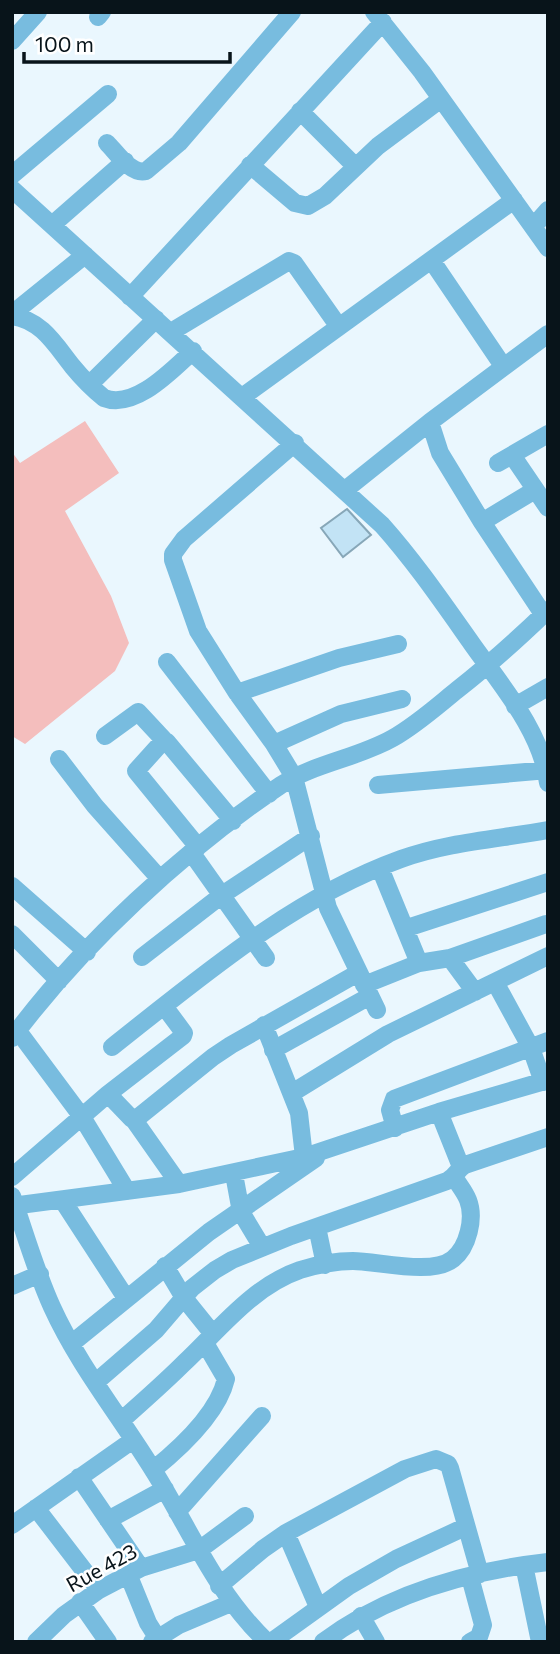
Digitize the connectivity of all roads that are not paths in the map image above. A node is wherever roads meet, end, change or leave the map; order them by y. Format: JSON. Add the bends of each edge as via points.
{"nodes":[{"id":1,"x":38,"y":12,"type":"edge"},
{"id":2,"x":292,"y":12,"type":"edge"},
{"id":3,"x":378,"y":17,"type":"edge"},
{"id":4,"x":12,"y":41,"type":"edge"},
{"id":5,"x":108,"y":94,"type":"dead end"},
{"id":6,"x":441,"y":99,"type":"junction"},
{"id":7,"x":300,"y":111,"type":"junction"},
{"id":8,"x":107,"y":143,"type":"dead end"},
{"id":9,"x":125,"y":161,"type":"junction"},
{"id":10,"x":250,"y":165,"type":"junction"},
{"id":11,"x":355,"y":166,"type":"junction"},
{"id":12,"x":12,"y":175,"type":"edge"},
{"id":13,"x":12,"y":188,"type":"edge"},
{"id":14,"x":514,"y":201,"type":"junction"},
{"id":15,"x":548,"y":211,"type":"edge"},
{"id":16,"x":52,"y":225,"type":"junction"},
{"id":17,"x":533,"y":228,"type":"junction"},
{"id":18,"x":548,"y":248,"type":"edge"},
{"id":19,"x":85,"y":255,"type":"junction"},
{"id":20,"x":432,"y":261,"type":"junction"},
{"id":21,"x":130,"y":297,"type":"junction"},
{"id":22,"x":12,"y":315,"type":"edge"},
{"id":23,"x":156,"y":319,"type":"junction"},
{"id":24,"x":339,"y":327,"type":"junction"},
{"id":25,"x":171,"y":332,"type":"junction"},
{"id":26,"x":548,"y":334,"type":"edge"},
{"id":27,"x":193,"y":351,"type":"junction"},
{"id":28,"x":503,"y":366,"type":"junction"},
{"id":29,"x":90,"y":384,"type":"junction"},
{"id":30,"x":242,"y":397,"type":"junction"},
{"id":31,"x":430,"y":422,"type":"junction"},
{"id":32,"x":548,"y":434,"type":"edge"},
{"id":33,"x":295,"y":443,"type":"junction"},
{"id":34,"x":535,"y":490,"type":"junction"},
{"id":35,"x":345,"y":491,"type":"junction"},
{"id":36,"x":548,"y":508,"type":"edge"},
{"id":37,"x":482,"y":522,"type":"junction"},
{"id":38,"x":546,"y":612,"type":"edge"},
{"id":39,"x":398,"y":644,"type":"dead end"},
{"id":40,"x":167,"y":662,"type":"dead end"},
{"id":41,"x":488,"y":667,"type":"junction"},
{"id":42,"x":548,"y":687,"type":"edge"},
{"id":43,"x":237,"y":693,"type":"junction"},
{"id":44,"x":402,"y":699,"type":"dead end"},
{"id":45,"x":515,"y":706,"type":"junction"},
{"id":46,"x":105,"y":736,"type":"dead end"},
{"id":47,"x":165,"y":741,"type":"junction"},
{"id":48,"x":274,"y":744,"type":"junction"},
{"id":49,"x":60,"y":760,"type":"dead end"},
{"id":50,"x":547,"y":774,"type":"edge"},
{"id":51,"x":294,"y":778,"type":"junction"},
{"id":52,"x":378,"y":785,"type":"dead end"},
{"id":53,"x":269,"y":794,"type":"junction"},
{"id":54,"x":233,"y":821,"type":"junction"},
{"id":55,"x":548,"y":830,"type":"edge"},
{"id":56,"x":311,"y":836,"type":"junction"},
{"id":57,"x":195,"y":850,"type":"junction"},
{"id":58,"x":380,"y":868,"type":"junction"},
{"id":59,"x":160,"y":878,"type":"junction"},
{"id":60,"x":548,"y":882,"type":"edge"},
{"id":61,"x":324,"y":894,"type":"junction"},
{"id":62,"x":222,"y":895,"type":"junction"},
{"id":63,"x":16,"y":896,"type":"edge"},
{"id":64,"x":546,"y":924,"type":"edge"},
{"id":65,"x":407,"y":928,"type":"junction"},
{"id":66,"x":12,"y":934,"type":"edge"},
{"id":67,"x":252,"y":940,"type":"junction"},
{"id":68,"x":87,"y":952,"type":"junction"},
{"id":69,"x":548,"y":956,"type":"edge"},
{"id":70,"x":142,"y":957,"type":"dead end"},
{"id":71,"x":266,"y":958,"type":"dead end"},
{"id":72,"x":450,"y":958,"type":"junction"},
{"id":73,"x":419,"y":963,"type":"junction"},
{"id":74,"x":59,"y":981,"type":"junction"},
{"id":75,"x":495,"y":982,"type":"junction"},
{"id":76,"x":367,"y":991,"type":"junction"},
{"id":77,"x":475,"y":992,"type":"junction"},
{"id":78,"x":164,"y":1006,"type":"junction"},
{"id":79,"x":264,"y":1026,"type":"junction"},
{"id":80,"x":15,"y":1035,"type":"edge"},
{"id":81,"x":539,"y":1045,"type":"edge"},
{"id":82,"x":112,"y":1048,"type":"dead end"},
{"id":83,"x":273,"y":1050,"type":"junction"},
{"id":84,"x":545,"y":1081,"type":"edge"},
{"id":85,"x":292,"y":1093,"type":"junction"},
{"id":86,"x":108,"y":1094,"type":"junction"},
{"id":87,"x":439,"y":1112,"type":"junction"},
{"id":88,"x":82,"y":1117,"type":"junction"},
{"id":89,"x":134,"y":1120,"type":"junction"},
{"id":90,"x":394,"y":1128,"type":"junction"},
{"id":91,"x":548,"y":1137,"type":"edge"},
{"id":92,"x":324,"y":1152,"type":"junction"},
{"id":93,"x":303,"y":1157,"type":"junction"},
{"id":94,"x":458,"y":1172,"type":"junction"},
{"id":95,"x":234,"y":1174,"type":"junction"},
{"id":96,"x":12,"y":1177,"type":"edge"},
{"id":97,"x":179,"y":1184,"type":"junction"},
{"id":98,"x":127,"y":1191,"type":"junction"},
{"id":99,"x":62,"y":1201,"type":"junction"},
{"id":100,"x":13,"y":1202,"type":"edge"},
{"id":101,"x":240,"y":1212,"type":"junction"},
{"id":102,"x":317,"y":1227,"type":"junction"},
{"id":103,"x":262,"y":1247,"type":"junction"},
{"id":104,"x":325,"y":1265,"type":"junction"},
{"id":105,"x":166,"y":1266,"type":"junction"},
{"id":106,"x":40,"y":1274,"type":"junction"},
{"id":107,"x":12,"y":1286,"type":"edge"},
{"id":108,"x":125,"y":1298,"type":"junction"},
{"id":109,"x":184,"y":1298,"type":"junction"},
{"id":110,"x":209,"y":1338,"type":"junction"},
{"id":111,"x":71,"y":1344,"type":"junction"},
{"id":112,"x":96,"y":1382,"type":"junction"},
{"id":113,"x":262,"y":1416,"type":"dead end"},
{"id":114,"x":121,"y":1421,"type":"junction"},
{"id":115,"x":133,"y":1440,"type":"junction"},
{"id":116,"x":153,"y":1469,"type":"junction"},
{"id":117,"x":79,"y":1477,"type":"junction"},
{"id":118,"x":165,"y":1489,"type":"junction"},
{"id":119,"x":36,"y":1508,"type":"junction"},
{"id":120,"x":177,"y":1512,"type":"junction"},
{"id":121,"x":246,"y":1516,"type":"dead end"},
{"id":122,"x":108,"y":1520,"type":"junction"},
{"id":123,"x":12,"y":1525,"type":"edge"},
{"id":124,"x":465,"y":1527,"type":"junction"},
{"id":125,"x":286,"y":1533,"type":"junction"},
{"id":126,"x":199,"y":1550,"type":"junction"},
{"id":127,"x":548,"y":1562,"type":"edge"},
{"id":128,"x":524,"y":1565,"type":"junction"},
{"id":129,"x":134,"y":1571,"type":"junction"},
{"id":130,"x":475,"y":1575,"type":"junction"},
{"id":131,"x":219,"y":1586,"type":"junction"},
{"id":132,"x":99,"y":1590,"type":"junction"},
{"id":133,"x":80,"y":1602,"type":"junction"},
{"id":134,"x":231,"y":1603,"type":"junction"},
{"id":135,"x":318,"y":1607,"type":"junction"},
{"id":136,"x":361,"y":1616,"type":"junction"},
{"id":137,"x":156,"y":1641,"type":"edge"},
{"id":138,"x":36,"y":1642,"type":"edge"},
{"id":139,"x":108,"y":1642,"type":"edge"},
{"id":140,"x":269,"y":1642,"type":"edge"},
{"id":141,"x":323,"y":1642,"type":"edge"},
{"id":142,"x":376,"y":1642,"type":"edge"},
{"id":143,"x":470,"y":1642,"type":"edge"},
{"id":144,"x":540,"y":1642,"type":"edge"}],
"edges":[{"from":1,"to":4,"type":"street"},
{"from":2,"to":9,"type":"street","via":[[179,144],[143,172]]},
{"from":3,"to":6,"type":"street"},
{"from":3,"to":7,"type":"street"},
{"from":5,"to":12,"type":"street"},
{"from":6,"to":11,"type":"street"},
{"from":6,"to":14,"type":"street"},
{"from":7,"to":10,"type":"street"},
{"from":7,"to":11,"type":"street"},
{"from":8,"to":9,"type":"street"},
{"from":9,"to":16,"type":"street"},
{"from":10,"to":11,"type":"street","via":[[300,206],[324,196]]},
{"from":10,"to":21,"type":"street"},
{"from":13,"to":16,"type":"street"},
{"from":14,"to":17,"type":"street"},
{"from":14,"to":20,"type":"street"},
{"from":15,"to":17,"type":"street"},
{"from":16,"to":19,"type":"street"},
{"from":17,"to":18,"type":"street"},
{"from":19,"to":21,"type":"street"},
{"from":19,"to":22,"type":"street"},
{"from":20,"to":24,"type":"street"},
{"from":20,"to":28,"type":"street"},
{"from":21,"to":23,"type":"street"},
{"from":22,"to":29,"type":"street","via":[[45,331]]},
{"from":23,"to":25,"type":"street"},
{"from":23,"to":29,"type":"street"},
{"from":24,"to":25,"type":"street","via":[[289,261]]},
{"from":24,"to":30,"type":"street"},
{"from":25,"to":27,"type":"street"},
{"from":26,"to":28,"type":"street"},
{"from":27,"to":29,"type":"street","via":[[149,390],[133,396],[110,401]]},
{"from":27,"to":30,"type":"street"},
{"from":28,"to":31,"type":"street"},
{"from":30,"to":33,"type":"street"},
{"from":31,"to":35,"type":"street"},
{"from":31,"to":37,"type":"street","via":[[440,453]]},
{"from":32,"to":34,"type":"street","via":[[505,459]]},
{"from":33,"to":35,"type":"street"},
{"from":33,"to":43,"type":"street","via":[[184,539],[173,554],[198,631]]},
{"from":34,"to":36,"type":"street"},
{"from":34,"to":37,"type":"street"},
{"from":35,"to":41,"type":"street","via":[[408,554]]},
{"from":37,"to":38,"type":"street"},
{"from":38,"to":41,"type":"street"},
{"from":39,"to":43,"type":"street","via":[[339,658]]},
{"from":40,"to":53,"type":"street"},
{"from":41,"to":45,"type":"street"},
{"from":41,"to":51,"type":"street","via":[[392,738]]},
{"from":42,"to":45,"type":"street"},
{"from":43,"to":48,"type":"street"},
{"from":44,"to":48,"type":"street","via":[[341,714]]},
{"from":45,"to":50,"type":"street","via":[[538,746]]},
{"from":46,"to":47,"type":"street","via":[[138,712]]},
{"from":47,"to":54,"type":"street"},
{"from":47,"to":57,"type":"street","via":[[136,771]]},
{"from":48,"to":51,"type":"street"},
{"from":49,"to":59,"type":"street"},
{"from":50,"to":52,"type":"street"},
{"from":51,"to":53,"type":"street"},
{"from":51,"to":56,"type":"street"},
{"from":53,"to":54,"type":"street"},
{"from":54,"to":57,"type":"street"},
{"from":55,"to":58,"type":"street","via":[[452,845]]},
{"from":56,"to":61,"type":"street"},
{"from":56,"to":62,"type":"street"},
{"from":57,"to":59,"type":"street"},
{"from":57,"to":62,"type":"street"},
{"from":58,"to":61,"type":"street"},
{"from":58,"to":65,"type":"street"},
{"from":59,"to":68,"type":"street"},
{"from":60,"to":65,"type":"street"},
{"from":61,"to":67,"type":"street"},
{"from":61,"to":76,"type":"street"},
{"from":62,"to":67,"type":"street"},
{"from":62,"to":70,"type":"street"},
{"from":63,"to":68,"type":"street"},
{"from":64,"to":72,"type":"street"},
{"from":65,"to":73,"type":"street"},
{"from":66,"to":74,"type":"street"},
{"from":67,"to":71,"type":"street"},
{"from":67,"to":78,"type":"street"},
{"from":68,"to":74,"type":"street"},
{"from":69,"to":75,"type":"street"},
{"from":72,"to":73,"type":"street"},
{"from":72,"to":77,"type":"street"},
{"from":73,"to":76,"type":"street"},
{"from":74,"to":80,"type":"street"},
{"from":75,"to":77,"type":"street"},
{"from":75,"to":81,"type":"street"},
{"from":76,"to":79,"type":"street"},
{"from":76,"to":83,"type":"street"},
{"from":77,"to":85,"type":"street","via":[[388,1034]]},
{"from":78,"to":82,"type":"street"},
{"from":78,"to":86,"type":"street","via":[[183,1036]]},
{"from":79,"to":83,"type":"street"},
{"from":79,"to":89,"type":"street","via":[[213,1057]]},
{"from":80,"to":88,"type":"street"},
{"from":81,"to":84,"type":"street"},
{"from":81,"to":90,"type":"street","via":[[394,1099],[390,1110]]},
{"from":83,"to":85,"type":"street"},
{"from":84,"to":87,"type":"street"},
{"from":85,"to":93,"type":"street"},
{"from":86,"to":88,"type":"street"},
{"from":86,"to":89,"type":"street"},
{"from":87,"to":90,"type":"street"},
{"from":87,"to":94,"type":"street"},
{"from":88,"to":96,"type":"street"},
{"from":88,"to":98,"type":"street"},
{"from":89,"to":97,"type":"street"},
{"from":90,"to":92,"type":"street"},
{"from":91,"to":94,"type":"street"},
{"from":92,"to":93,"type":"street"},
{"from":92,"to":101,"type":"street"},
{"from":93,"to":95,"type":"street"},
{"from":94,"to":102,"type":"street"},
{"from":94,"to":104,"type":"street","via":[[471,1218],[462,1248],[449,1262],[432,1266],[352,1261]]},
{"from":95,"to":97,"type":"street"},
{"from":95,"to":101,"type":"street"},
{"from":97,"to":98,"type":"street"},
{"from":98,"to":99,"type":"street"},
{"from":99,"to":100,"type":"street"},
{"from":99,"to":108,"type":"street"},
{"from":100,"to":106,"type":"street"},
{"from":101,"to":103,"type":"street"},
{"from":101,"to":105,"type":"street"},
{"from":102,"to":103,"type":"street"},
{"from":102,"to":104,"type":"street"},
{"from":103,"to":109,"type":"street","via":[[215,1270]]},
{"from":104,"to":110,"type":"street","via":[[273,1283]]},
{"from":105,"to":108,"type":"street"},
{"from":105,"to":109,"type":"street"},
{"from":106,"to":107,"type":"street"},
{"from":106,"to":111,"type":"street"},
{"from":108,"to":111,"type":"street"},
{"from":109,"to":110,"type":"street"},
{"from":109,"to":112,"type":"street","via":[[156,1330]]},
{"from":110,"to":114,"type":"street"},
{"from":110,"to":116,"type":"street","via":[[226,1380],[224,1386],[192,1433]]},
{"from":111,"to":112,"type":"street"},
{"from":112,"to":114,"type":"street"},
{"from":113,"to":120,"type":"street"},
{"from":114,"to":115,"type":"street"},
{"from":115,"to":116,"type":"street"},
{"from":115,"to":117,"type":"street"},
{"from":116,"to":118,"type":"street"},
{"from":117,"to":119,"type":"street"},
{"from":117,"to":122,"type":"street"},
{"from":118,"to":120,"type":"street"},
{"from":118,"to":122,"type":"street"},
{"from":119,"to":123,"type":"street"},
{"from":119,"to":132,"type":"street"},
{"from":120,"to":126,"type":"street"},
{"from":121,"to":126,"type":"street","name":"Rue 423"},
{"from":122,"to":129,"type":"street"},
{"from":124,"to":125,"type":"street","via":[[450,1468],[436,1459],[405,1469]]},
{"from":124,"to":130,"type":"street"},
{"from":124,"to":135,"type":"street","via":[[396,1559]]},
{"from":125,"to":131,"type":"street"},
{"from":125,"to":135,"type":"street"},
{"from":126,"to":129,"type":"street","name":"Rue 423"},
{"from":126,"to":131,"type":"street"},
{"from":127,"to":128,"type":"street"},
{"from":128,"to":130,"type":"street"},
{"from":128,"to":144,"type":"street"},
{"from":129,"to":132,"type":"street","name":"Rue 423"},
{"from":129,"to":137,"type":"street"},
{"from":130,"to":136,"type":"street"},
{"from":130,"to":143,"type":"street","via":[[483,1625],[479,1637]]},
{"from":131,"to":134,"type":"street"},
{"from":132,"to":133,"type":"street","name":"Rue 423"},
{"from":133,"to":138,"type":"street","name":"Rue 423"},
{"from":133,"to":139,"type":"street"},
{"from":134,"to":137,"type":"street","via":[[179,1625]]},
{"from":134,"to":140,"type":"street"},
{"from":135,"to":140,"type":"street"},
{"from":136,"to":141,"type":"street"},
{"from":136,"to":142,"type":"street"}]}
